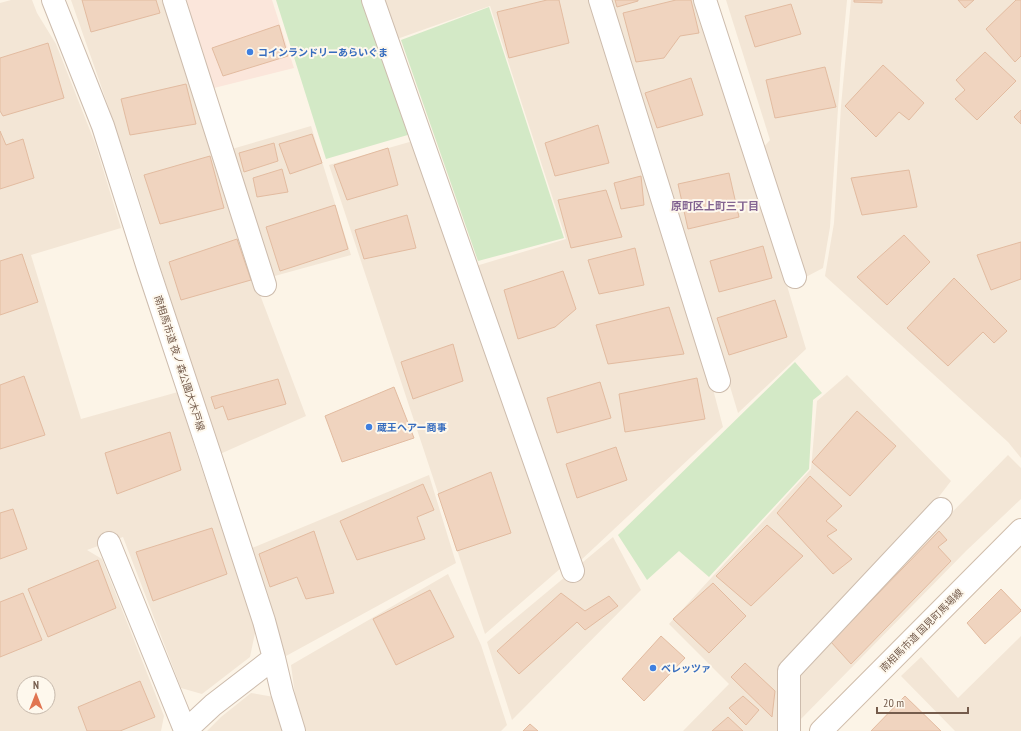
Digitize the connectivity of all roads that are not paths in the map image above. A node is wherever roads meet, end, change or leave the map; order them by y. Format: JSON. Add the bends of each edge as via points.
{"nodes":[{"id":1,"x":53,"y":0,"type":"edge"},
{"id":2,"x":174,"y":0,"type":"edge"},
{"id":3,"x":373,"y":0,"type":"edge"},
{"id":4,"x":600,"y":0,"type":"edge"},
{"id":5,"x":705,"y":0,"type":"edge"},
{"id":6,"x":795,"y":277,"type":"dead end"},
{"id":7,"x":265,"y":285,"type":"dead end"},
{"id":8,"x":719,"y":381,"type":"dead end"},
{"id":9,"x":941,"y":509,"type":"dead end"},
{"id":10,"x":1021,"y":530,"type":"edge"},
{"id":11,"x":109,"y":543,"type":"dead end"},
{"id":12,"x":573,"y":571,"type":"dead end"},
{"id":13,"x":274,"y":658,"type":"junction"},
{"id":14,"x":185,"y":731,"type":"edge"},
{"id":15,"x":294,"y":731,"type":"edge"},
{"id":16,"x":789,"y":731,"type":"edge"},
{"id":17,"x":821,"y":731,"type":"edge"}],
"edges":[{"from":1,"to":13,"type":"street","name":"南相馬市道 夜ノ森公園大木戸線","via":[[103,126]]},
{"from":2,"to":7,"type":"street"},
{"from":3,"to":12,"type":"street"},
{"from":4,"to":8,"type":"street"},
{"from":5,"to":6,"type":"street"},
{"from":9,"to":16,"type":"street","via":[[789,670]]},
{"from":10,"to":17,"type":"street","name":"南相馬市道 国見町馬場線"},
{"from":11,"to":14,"type":"street"},
{"from":13,"to":14,"type":"street","via":[[213,705]]},
{"from":13,"to":15,"type":"street","name":"南相馬市道 夜ノ森公園大木戸線"}]}
